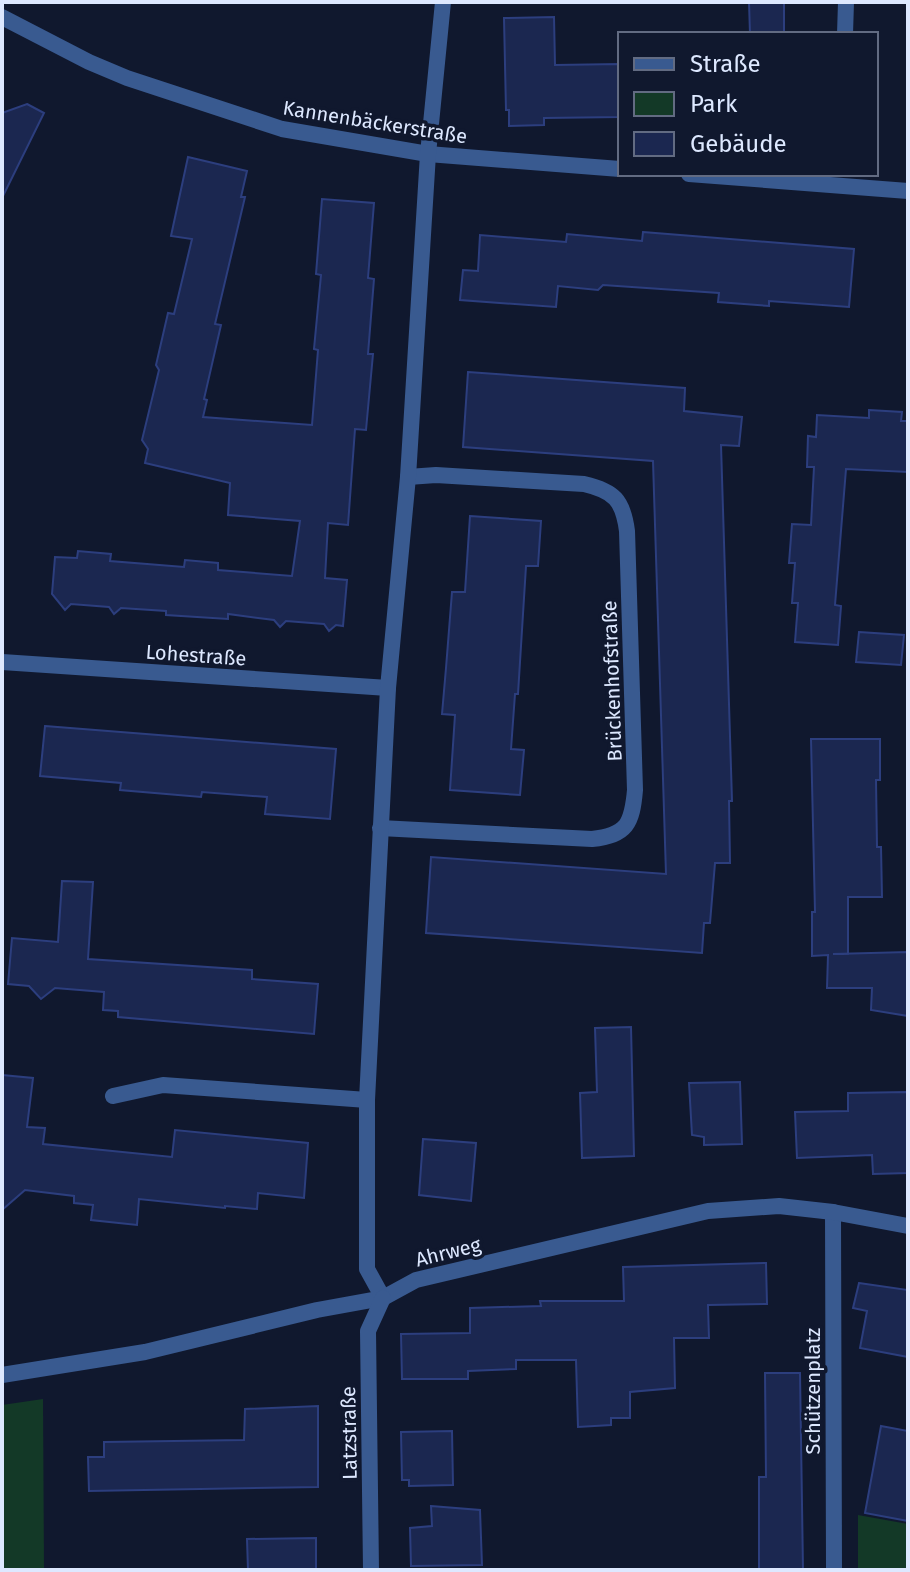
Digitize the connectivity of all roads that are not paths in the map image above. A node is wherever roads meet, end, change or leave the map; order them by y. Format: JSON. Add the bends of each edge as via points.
{"nodes":[{"id":1,"x":443,"y":2,"type":"edge"},
{"id":2,"x":846,"y":2,"type":"edge"},
{"id":3,"x":2,"y":17,"type":"edge"},
{"id":4,"x":845,"y":32,"type":"edge"},
{"id":5,"x":428,"y":154,"type":"junction"},
{"id":6,"x":618,"y":169,"type":"edge"},
{"id":7,"x":740,"y":176,"type":"edge"},
{"id":8,"x":843,"y":180,"type":"edge"},
{"id":9,"x":908,"y":191,"type":"edge"},
{"id":10,"x":408,"y":477,"type":"junction"},
{"id":11,"x":2,"y":662,"type":"edge"},
{"id":12,"x":388,"y":688,"type":"junction"},
{"id":13,"x":380,"y":828,"type":"junction"},
{"id":14,"x":113,"y":1096,"type":"dead end"},
{"id":15,"x":367,"y":1100,"type":"junction"},
{"id":16,"x":833,"y":1212,"type":"junction"},
{"id":17,"x":908,"y":1226,"type":"edge"},
{"id":18,"x":383,"y":1298,"type":"junction"},
{"id":19,"x":2,"y":1375,"type":"edge"},
{"id":20,"x":371,"y":1570,"type":"edge"},
{"id":21,"x":834,"y":1570,"type":"edge"}],
"edges":[{"from":1,"to":5,"type":"street"},
{"from":2,"to":4,"type":"street"},
{"from":3,"to":5,"type":"street","name":"Kannenbäckerstraße","via":[[127,78],[282,129]]},
{"from":5,"to":6,"type":"street","name":"Kannenbäckerstraße"},
{"from":5,"to":10,"type":"street"},
{"from":7,"to":8,"type":"street"},
{"from":8,"to":9,"type":"street"},
{"from":10,"to":12,"type":"street"},
{"from":10,"to":13,"type":"street","name":"Brückenhofstraße","via":[[584,484],[616,498],[625,512],[627,531],[635,790],[625,828],[611,837]]},
{"from":11,"to":12,"type":"street","name":"Lohestraße"},
{"from":12,"to":13,"type":"street"},
{"from":13,"to":15,"type":"street"},
{"from":14,"to":15,"type":"street","via":[[163,1085]]},
{"from":15,"to":18,"type":"street","via":[[367,1269]]},
{"from":16,"to":17,"type":"street","name":"Ahrweg"},
{"from":16,"to":18,"type":"street","name":"Ahrweg","via":[[779,1206],[708,1211],[416,1280]]},
{"from":16,"to":21,"type":"street","name":"Schützenplatz"},
{"from":18,"to":19,"type":"street","name":"Ahrweg","via":[[145,1352]]},
{"from":18,"to":20,"type":"street","name":"Latzstraße","via":[[368,1331]]}]}
